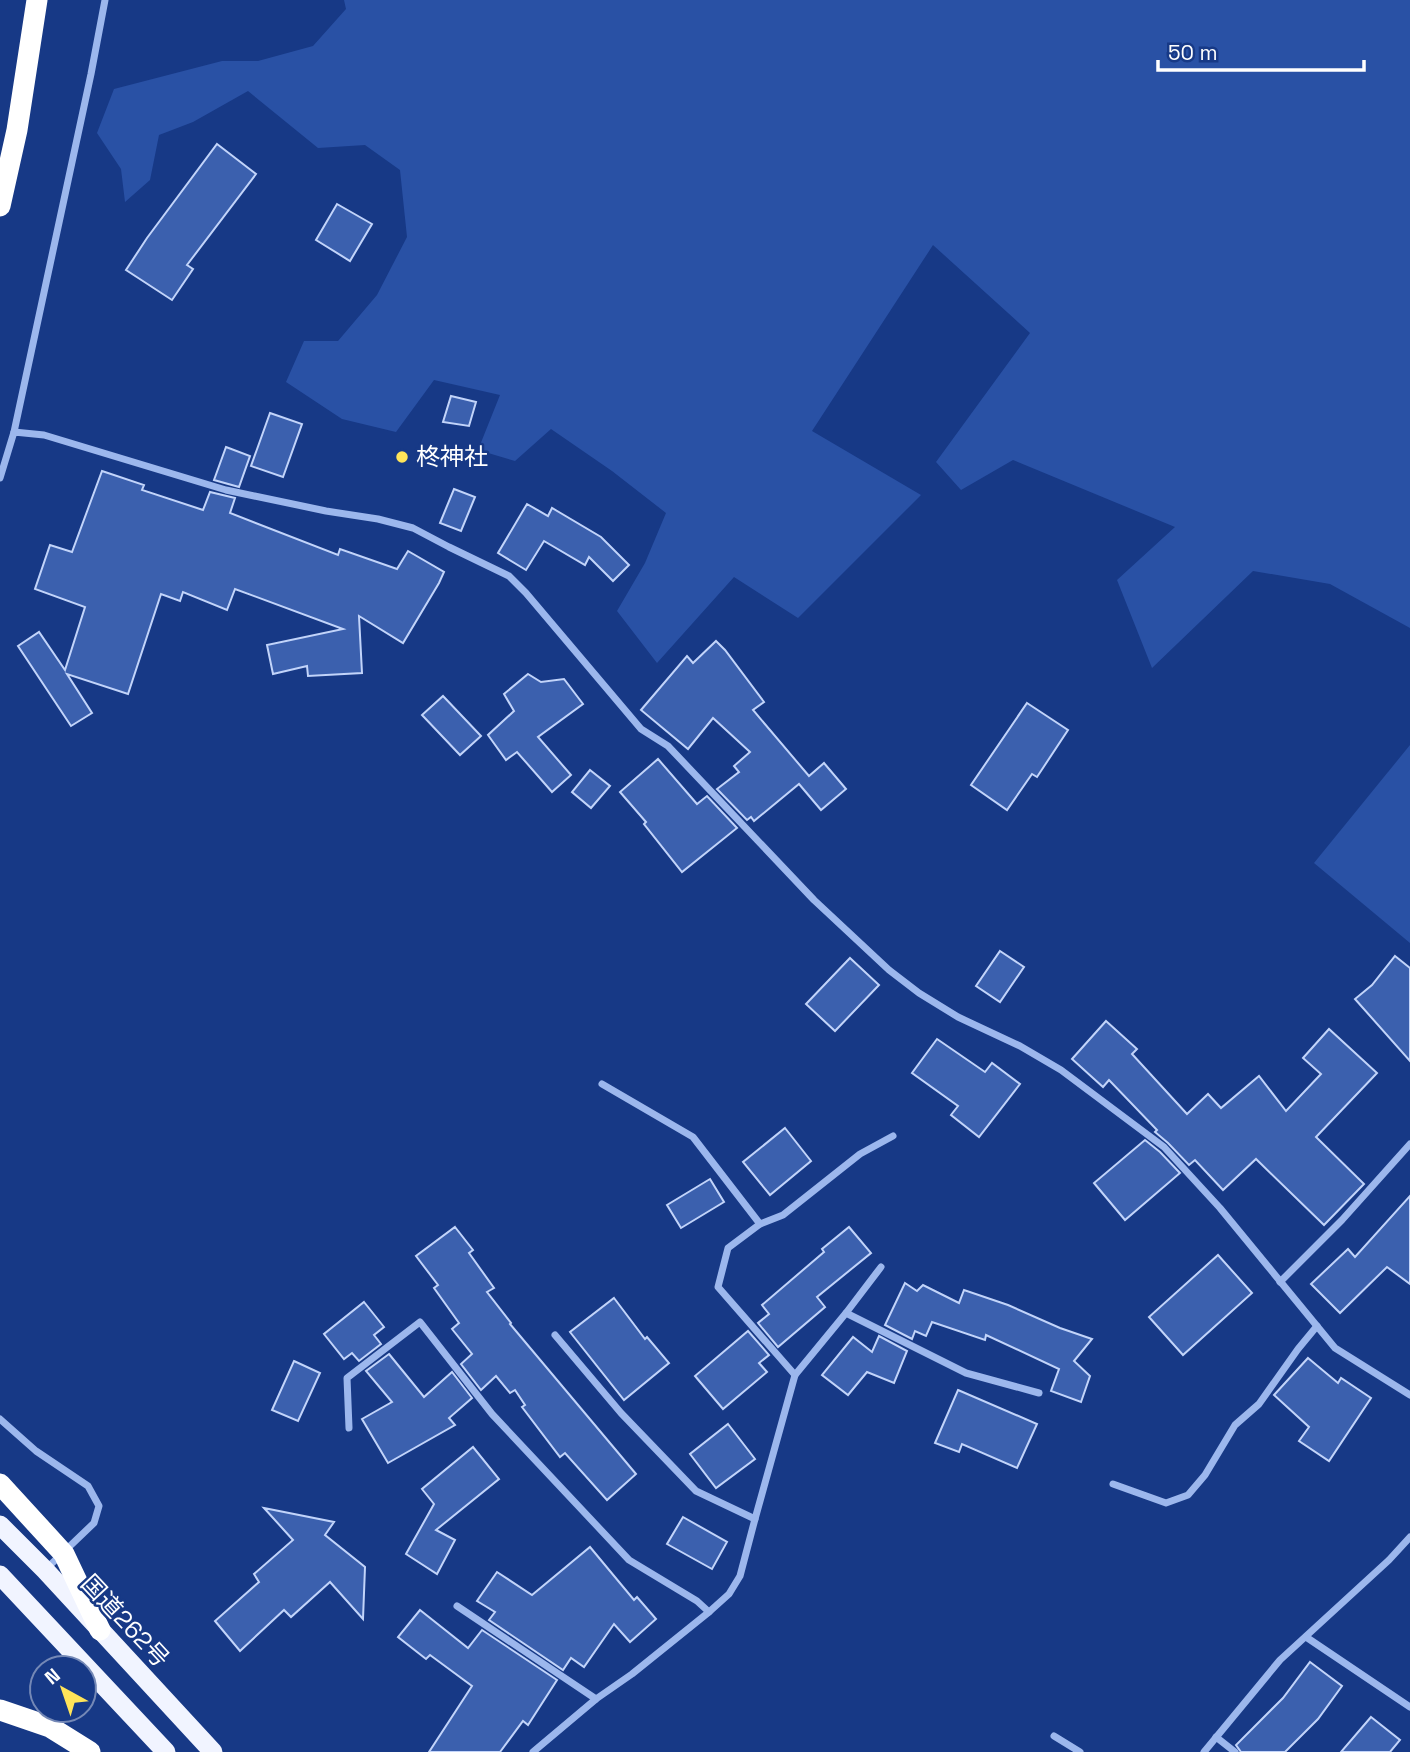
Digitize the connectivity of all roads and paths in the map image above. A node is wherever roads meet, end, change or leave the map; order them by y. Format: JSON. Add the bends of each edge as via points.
{"nodes":[{"id":1,"x":37,"y":0,"type":"edge"},
{"id":2,"x":105,"y":0,"type":"edge"},
{"id":3,"x":0,"y":206,"type":"edge"},
{"id":4,"x":15,"y":432,"type":"junction"},
{"id":5,"x":0,"y":478,"type":"edge"},
{"id":6,"x":602,"y":1084,"type":"dead end"},
{"id":7,"x":892,"y":1136,"type":"dead end"},
{"id":8,"x":1410,"y":1144,"type":"edge"},
{"id":9,"x":760,"y":1224,"type":"junction"},
{"id":10,"x":881,"y":1267,"type":"dead end"},
{"id":11,"x":1280,"y":1282,"type":"junction"},
{"id":12,"x":846,"y":1313,"type":"junction"},
{"id":13,"x":1317,"y":1326,"type":"junction"},
{"id":14,"x":555,"y":1335,"type":"dead end"},
{"id":15,"x":795,"y":1375,"type":"junction"},
{"id":16,"x":1039,"y":1393,"type":"dead end"},
{"id":17,"x":1410,"y":1395,"type":"edge"},
{"id":18,"x":0,"y":1419,"type":"edge"},
{"id":19,"x":349,"y":1428,"type":"dead end"},
{"id":20,"x":0,"y":1483,"type":"edge"},
{"id":21,"x":1113,"y":1484,"type":"dead end"},
{"id":22,"x":755,"y":1519,"type":"junction"},
{"id":23,"x":0,"y":1525,"type":"edge"},
{"id":24,"x":1410,"y":1537,"type":"edge"},
{"id":25,"x":64,"y":1554,"type":"junction"},
{"id":26,"x":45,"y":1570,"type":"junction"},
{"id":27,"x":0,"y":1575,"type":"edge"},
{"id":28,"x":457,"y":1606,"type":"dead end"},
{"id":29,"x":709,"y":1612,"type":"junction"},
{"id":30,"x":100,"y":1630,"type":"junction"},
{"id":31,"x":1306,"y":1637,"type":"junction"},
{"id":32,"x":596,"y":1699,"type":"junction"},
{"id":33,"x":1410,"y":1707,"type":"edge"},
{"id":34,"x":0,"y":1710,"type":"edge"},
{"id":35,"x":1054,"y":1736,"type":"dead end"},
{"id":36,"x":1216,"y":1737,"type":"junction"},
{"id":37,"x":90,"y":1752,"type":"edge"},
{"id":38,"x":166,"y":1752,"type":"edge"},
{"id":39,"x":213,"y":1752,"type":"edge"},
{"id":40,"x":533,"y":1752,"type":"edge"},
{"id":41,"x":1080,"y":1752,"type":"edge"},
{"id":42,"x":1204,"y":1752,"type":"edge"},
{"id":43,"x":1235,"y":1752,"type":"edge"}],
"edges":[{"from":1,"to":3,"type":"highway"},
{"from":2,"to":4,"type":"street"},
{"from":4,"to":5,"type":"street"},
{"from":4,"to":11,"type":"street","via":[[44,435],[226,490],[413,528],[509,576],[642,729],[668,746],[814,900],[889,970],[958,1017],[1061,1070],[1164,1147]]},
{"from":6,"to":9,"type":"street","via":[[693,1137]]},
{"from":7,"to":9,"type":"street","via":[[860,1154],[783,1214]]},
{"from":8,"to":11,"type":"street"},
{"from":9,"to":15,"type":"street","via":[[728,1248],[718,1287]]},
{"from":10,"to":12,"type":"street"},
{"from":11,"to":13,"type":"street"},
{"from":12,"to":15,"type":"street"},
{"from":12,"to":16,"type":"street","via":[[966,1373]]},
{"from":13,"to":17,"type":"street","via":[[1335,1348]]},
{"from":13,"to":21,"type":"street","via":[[1259,1404],[1235,1425],[1188,1495],[1166,1503]]},
{"from":14,"to":22,"type":"street","via":[[696,1491]]},
{"from":15,"to":22,"type":"street"},
{"from":18,"to":25,"type":"street","via":[[36,1451],[88,1486],[99,1506],[94,1523]]},
{"from":19,"to":29,"type":"street","via":[[347,1378],[420,1322],[492,1414],[629,1560]]},
{"from":20,"to":25,"type":"highway"},
{"from":22,"to":29,"type":"street","via":[[740,1576]]},
{"from":23,"to":26,"type":"highway","name":"国道262号"},
{"from":24,"to":31,"type":"street"},
{"from":25,"to":26,"type":"street"},
{"from":25,"to":30,"type":"highway"},
{"from":26,"to":30,"type":"highway","name":"国道262号"},
{"from":27,"to":38,"type":"highway"},
{"from":28,"to":32,"type":"street"},
{"from":29,"to":32,"type":"street"},
{"from":30,"to":39,"type":"highway","name":"国道262号"},
{"from":31,"to":33,"type":"street"},
{"from":31,"to":36,"type":"street","via":[[1280,1660]]},
{"from":32,"to":40,"type":"street"},
{"from":34,"to":37,"type":"highway","via":[[50,1727]]},
{"from":35,"to":41,"type":"street"},
{"from":36,"to":42,"type":"street"},
{"from":36,"to":43,"type":"street"}]}
